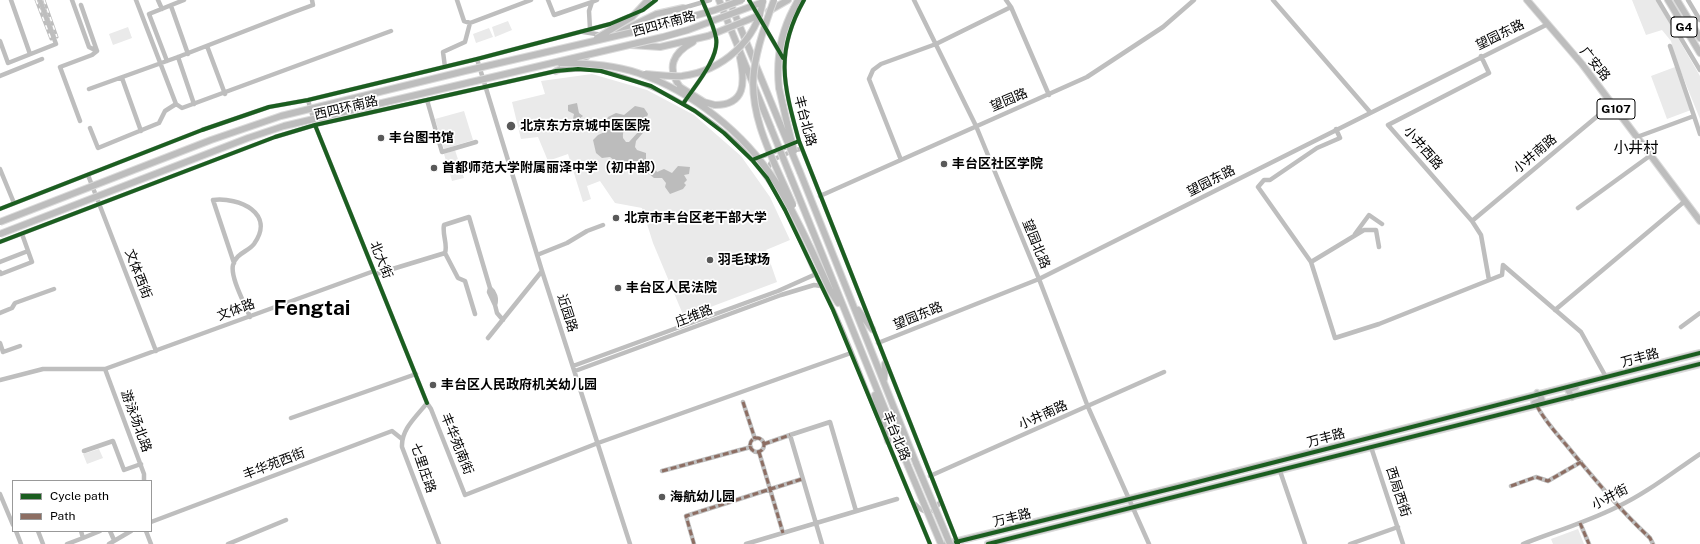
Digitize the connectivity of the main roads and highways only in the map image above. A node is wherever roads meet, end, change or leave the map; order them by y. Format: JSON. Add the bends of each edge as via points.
{"nodes":[{"id":1,"x":648,"y":0,"type":"edge"},
{"id":2,"x":720,"y":0,"type":"edge"},
{"id":3,"x":729,"y":0,"type":"edge"},
{"id":4,"x":742,"y":0,"type":"edge"},
{"id":5,"x":774,"y":0,"type":"edge"},
{"id":6,"x":788,"y":0,"type":"edge"},
{"id":7,"x":798,"y":0,"type":"edge"},
{"id":8,"x":1527,"y":0,"type":"edge"},
{"id":9,"x":1668,"y":0,"type":"edge"},
{"id":10,"x":1677,"y":0,"type":"edge"},
{"id":11,"x":764,"y":1,"type":"edge"},
{"id":12,"x":683,"y":8,"type":"road end"},
{"id":13,"x":1700,"y":38,"type":"edge"},
{"id":14,"x":697,"y":39,"type":"junction"},
{"id":15,"x":736,"y":41,"type":"junction"},
{"id":16,"x":588,"y":42,"type":"junction"},
{"id":17,"x":630,"y":45,"type":"joint"},
{"id":18,"x":594,"y":52,"type":"junction"},
{"id":19,"x":1700,"y":53,"type":"edge"},
{"id":20,"x":553,"y":62,"type":"junction"},
{"id":21,"x":556,"y":72,"type":"road end"},
{"id":22,"x":638,"y":73,"type":"junction"},
{"id":23,"x":274,"y":119,"type":"junction"},
{"id":24,"x":266,"y":121,"type":"joint"},
{"id":25,"x":252,"y":126,"type":"joint"},
{"id":26,"x":231,"y":133,"type":"junction"},
{"id":27,"x":262,"y":133,"type":"junction"},
{"id":28,"x":800,"y":172,"type":"junction"},
{"id":29,"x":104,"y":194,"type":"junction"},
{"id":30,"x":67,"y":208,"type":"junction"},
{"id":31,"x":52,"y":214,"type":"joint"},
{"id":32,"x":37,"y":219,"type":"joint"},
{"id":33,"x":1700,"y":221,"type":"edge"},
{"id":34,"x":0,"y":222,"type":"edge"},
{"id":35,"x":30,"y":222,"type":"joint"},
{"id":36,"x":0,"y":234,"type":"edge"},
{"id":37,"x":811,"y":249,"type":"junction"},
{"id":38,"x":852,"y":301,"type":"junction"},
{"id":39,"x":847,"y":316,"type":"junction"},
{"id":40,"x":872,"y":329,"type":"road end"},
{"id":41,"x":1700,"y":353,"type":"edge"},
{"id":42,"x":885,"y":364,"type":"road end"},
{"id":43,"x":1700,"y":364,"type":"edge"},
{"id":44,"x":869,"y":371,"type":"junction"},
{"id":45,"x":1606,"y":377,"type":"junction"},
{"id":46,"x":884,"y":381,"type":"junction"},
{"id":47,"x":1537,"y":393,"type":"junction"},
{"id":48,"x":1572,"y":397,"type":"junction"},
{"id":49,"x":1500,"y":416,"type":"junction"},
{"id":50,"x":888,"y":441,"type":"road end"},
{"id":51,"x":957,"y":543,"type":"edge"},
{"id":52,"x":941,"y":544,"type":"edge"},
{"id":53,"x":946,"y":544,"type":"edge"},
{"id":54,"x":950,"y":544,"type":"edge"},
{"id":55,"x":988,"y":544,"type":"edge"}],
"edges":[{"from":1,"to":16,"type":"highway","bridge":true,"via":[[622,24]]},
{"from":2,"to":15,"type":"highway","name":"丰台北路"},
{"from":3,"to":28,"type":"highway","name":"丰台北路","bridge":true},
{"from":4,"to":16,"type":"highway","name":"西四环南路","bridge":true,"via":[[684,20]]},
{"from":5,"to":37,"type":"highway","bridge":true,"via":[[754,71],[755,107],[760,126]]},
{"from":6,"to":14,"type":"highway","bridge":true},
{"from":7,"to":28,"type":"highway","bridge":true,"via":[[786,23],[780,45],[777,73]]},
{"from":8,"to":33,"type":"highway","name":"广安路","number":"G107","via":[[1612,104]]},
{"from":9,"to":19,"type":"highway","number":"G4"},
{"from":10,"to":13,"type":"highway","number":"G4"},
{"from":11,"to":20,"type":"highway","name":"西四环南路","bridge":true,"via":[[688,30]]},
{"from":11,"to":22,"type":"highway","bridge":true,"via":[[750,34],[734,54],[723,62],[703,71],[680,76]]},
{"from":12,"to":23,"type":"main road","name":"西四环南路","via":[[656,14],[612,36],[310,108]]},
{"from":14,"to":15,"type":"highway","bridge":true,"via":[[681,48],[675,56],[672,71],[680,87],[704,102],[715,105],[722,105],[735,99],[744,86],[744,74]]},
{"from":14,"to":17,"type":"highway","via":[[660,47]]},
{"from":15,"to":39,"type":"highway","name":"丰台北路","bridge":true},
{"from":16,"to":23,"type":"highway","name":"西四环南路","bridge":true},
{"from":17,"to":18,"type":"main road","name":"西四环南路"},
{"from":18,"to":21,"type":"main road"},
{"from":18,"to":27,"type":"main road","name":"西四环南路"},
{"from":20,"to":22,"type":"highway","bridge":true,"via":[[590,63]]},
{"from":20,"to":27,"type":"highway","name":"西四环南路","bridge":true,"via":[[314,118]]},
{"from":22,"to":37,"type":"highway","bridge":true,"via":[[663,84],[708,111],[746,144],[775,182]]},
{"from":23,"to":24,"type":"main road","name":"西四环南路"},
{"from":24,"to":25,"type":"highway","name":"西四环南路","bridge":true},
{"from":25,"to":26,"type":"main road","name":"西四环南路"},
{"from":26,"to":34,"type":"highway","name":"西四环南路","bridge":true},
{"from":26,"to":34,"type":"main road","name":"西四环南路"},
{"from":27,"to":29,"type":"highway","name":"西四环南路","bridge":true},
{"from":28,"to":38,"type":"highway","name":"丰台北路"},
{"from":29,"to":30,"type":"highway","name":"西四环南路","bridge":true},
{"from":29,"to":30,"type":"main road","name":"西四环南路"},
{"from":30,"to":31,"type":"main road","name":"西四环南路"},
{"from":31,"to":32,"type":"highway","name":"西四环南路","bridge":true},
{"from":32,"to":35,"type":"main road","name":"西四环南路"},
{"from":35,"to":36,"type":"highway","name":"西四环南路","bridge":true},
{"from":37,"to":39,"type":"highway","via":[[830,290]]},
{"from":38,"to":40,"type":"highway"},
{"from":38,"to":46,"type":"highway","name":"丰台北路"},
{"from":39,"to":44,"type":"highway","name":"丰台北路"},
{"from":41,"to":45,"type":"main road","name":"万丰路"},
{"from":42,"to":46,"type":"highway"},
{"from":43,"to":48,"type":"main road","name":"万丰路"},
{"from":44,"to":50,"type":"highway"},
{"from":44,"to":52,"type":"highway","name":"丰台北路","bridge":true},
{"from":45,"to":47,"type":"main road","name":"万丰路"},
{"from":45,"to":48,"type":"main road","via":[[1568,390]]},
{"from":46,"to":54,"type":"highway","name":"丰台北路","bridge":true},
{"from":47,"to":49,"type":"main road","via":[[1542,400],[1539,402],[1513,409]]},
{"from":47,"to":51,"type":"main road","name":"万丰路"},
{"from":48,"to":49,"type":"main road","name":"万丰路"},
{"from":49,"to":55,"type":"main road","name":"万丰路"},
{"from":51,"to":53,"type":"main road","name":"万丰路"}]}
